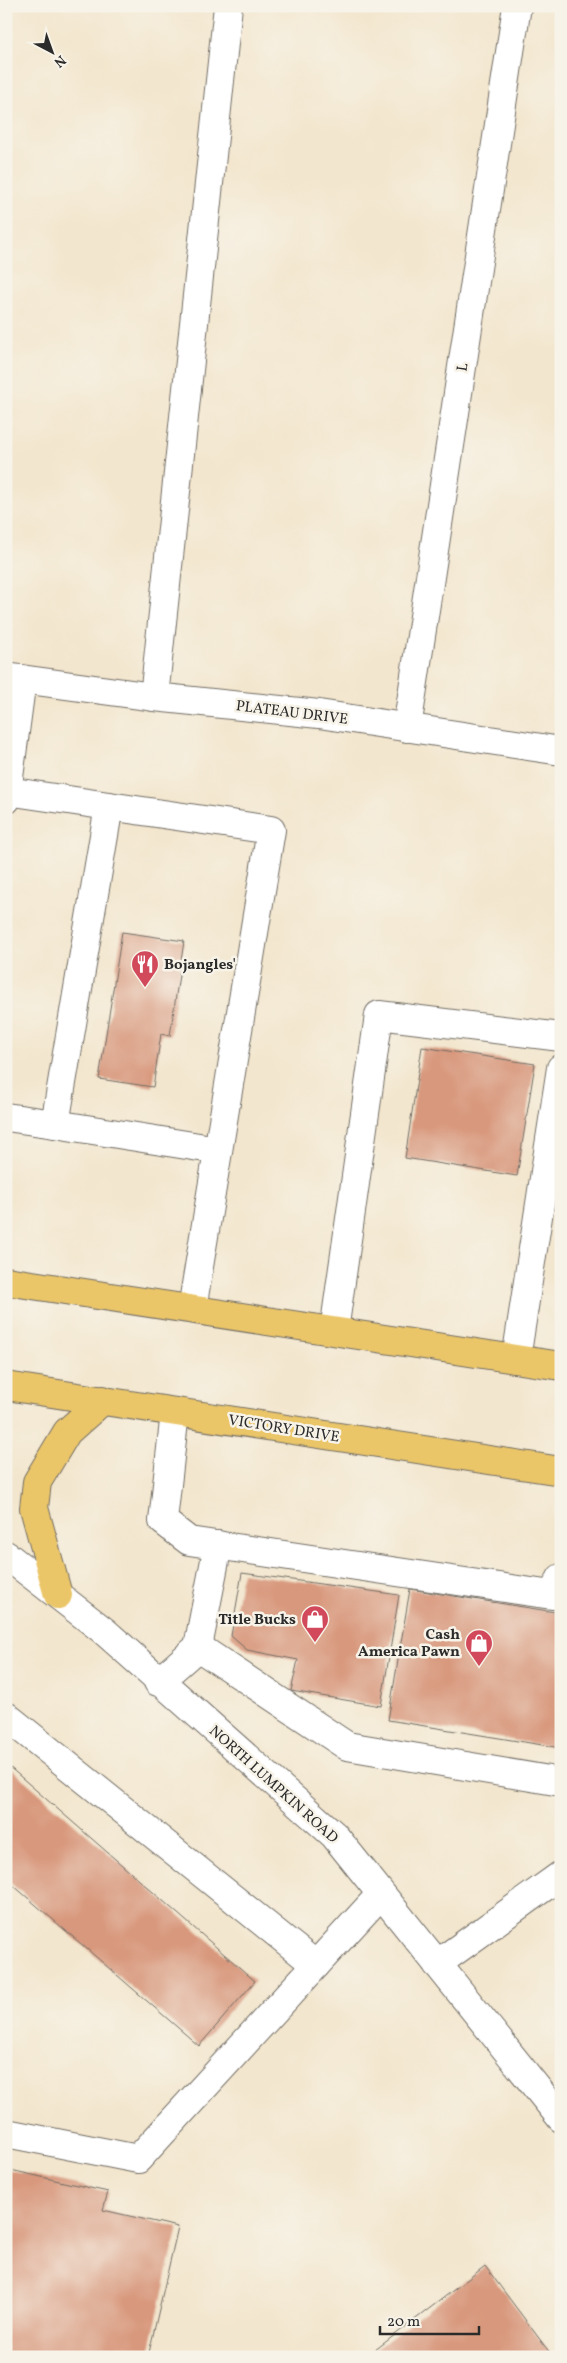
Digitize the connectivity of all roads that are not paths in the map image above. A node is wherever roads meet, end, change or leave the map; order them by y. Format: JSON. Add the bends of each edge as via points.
{"nodes":[{"id":1,"x":228,"y":6,"type":"edge"},
{"id":2,"x":517,"y":6,"type":"edge"},
{"id":3,"x":14,"y":678,"type":"edge"},
{"id":4,"x":154,"y":697,"type":"junction"},
{"id":5,"x":406,"y":728,"type":"junction"},
{"id":6,"x":561,"y":751,"type":"edge"},
{"id":7,"x":7,"y":795,"type":"edge"},
{"id":8,"x":109,"y":806,"type":"junction"},
{"id":9,"x":561,"y":1037,"type":"edge"},
{"id":10,"x":561,"y":1068,"type":"edge"},
{"id":11,"x":6,"y":1117,"type":"edge"},
{"id":12,"x":55,"y":1124,"type":"junction"},
{"id":13,"x":218,"y":1150,"type":"junction"},
{"id":14,"x":6,"y":1281,"type":"edge"},
{"id":15,"x":192,"y":1310,"type":"junction"},
{"id":16,"x":334,"y":1331,"type":"junction"},
{"id":17,"x":516,"y":1359,"type":"junction"},
{"id":18,"x":561,"y":1366,"type":"edge"},
{"id":19,"x":6,"y":1386,"type":"edge"},
{"id":20,"x":103,"y":1400,"type":"junction"},
{"id":21,"x":175,"y":1412,"type":"junction"},
{"id":22,"x":561,"y":1472,"type":"edge"},
{"id":23,"x":218,"y":1545,"type":"junction"},
{"id":24,"x":6,"y":1555,"type":"edge"},
{"id":25,"x":558,"y":1590,"type":"edge"},
{"id":26,"x":58,"y":1596,"type":"junction"},
{"id":27,"x":198,"y":1647,"type":"junction"},
{"id":28,"x":158,"y":1682,"type":"junction"},
{"id":29,"x":6,"y":1716,"type":"edge"},
{"id":30,"x":561,"y":1782,"type":"edge"},
{"id":31,"x":561,"y":1876,"type":"edge"},
{"id":32,"x":381,"y":1894,"type":"junction"},
{"id":33,"x":436,"y":1964,"type":"junction"},
{"id":34,"x":316,"y":1965,"type":"junction"},
{"id":35,"x":561,"y":2118,"type":"edge"},
{"id":36,"x":6,"y":2133,"type":"edge"}],
"edges":[{"from":1,"to":4,"type":"street"},
{"from":2,"to":5,"type":"street","name":"L"},
{"from":3,"to":4,"type":"street","name":"PLATEAU DRIVE"},
{"from":3,"to":7,"type":"street"},
{"from":4,"to":5,"type":"street","name":"PLATEAU DRIVE","via":[[319,714]]},
{"from":5,"to":6,"type":"street","name":"PLATEAU DRIVE"},
{"from":7,"to":8,"type":"street"},
{"from":8,"to":12,"type":"street"},
{"from":8,"to":13,"type":"street","via":[[272,830]]},
{"from":9,"to":16,"type":"street","via":[[379,1015]]},
{"from":10,"to":17,"type":"street"},
{"from":11,"to":12,"type":"street"},
{"from":12,"to":13,"type":"street"},
{"from":13,"to":15,"type":"street"},
{"from":14,"to":15,"type":"highway"},
{"from":15,"to":16,"type":"highway"},
{"from":16,"to":17,"type":"highway"},
{"from":17,"to":18,"type":"highway"},
{"from":19,"to":20,"type":"highway","name":"VICTORY DRIVE"},
{"from":20,"to":21,"type":"highway","name":"VICTORY DRIVE"},
{"from":20,"to":26,"type":"highway","via":[[67,1432],[37,1482],[34,1508]]},
{"from":21,"to":22,"type":"highway","name":"VICTORY DRIVE"},
{"from":21,"to":23,"type":"street","via":[[163,1521],[190,1541]]},
{"from":23,"to":25,"type":"street"},
{"from":23,"to":27,"type":"street"},
{"from":24,"to":26,"type":"street","name":"NORTH LUMPKIN ROAD"},
{"from":26,"to":28,"type":"street","name":"NORTH LUMPKIN ROAD","via":[[104,1631]]},
{"from":27,"to":28,"type":"street"},
{"from":27,"to":30,"type":"street","via":[[347,1746]]},
{"from":28,"to":32,"type":"street","name":"NORTH LUMPKIN ROAD","via":[[334,1835]]},
{"from":29,"to":34,"type":"street"},
{"from":31,"to":33,"type":"street"},
{"from":32,"to":33,"type":"street","name":"NORTH LUMPKIN ROAD"},
{"from":32,"to":34,"type":"street"},
{"from":33,"to":35,"type":"street","name":"NORTH LUMPKIN ROAD"},
{"from":34,"to":36,"type":"street","via":[[138,2159]]}]}
